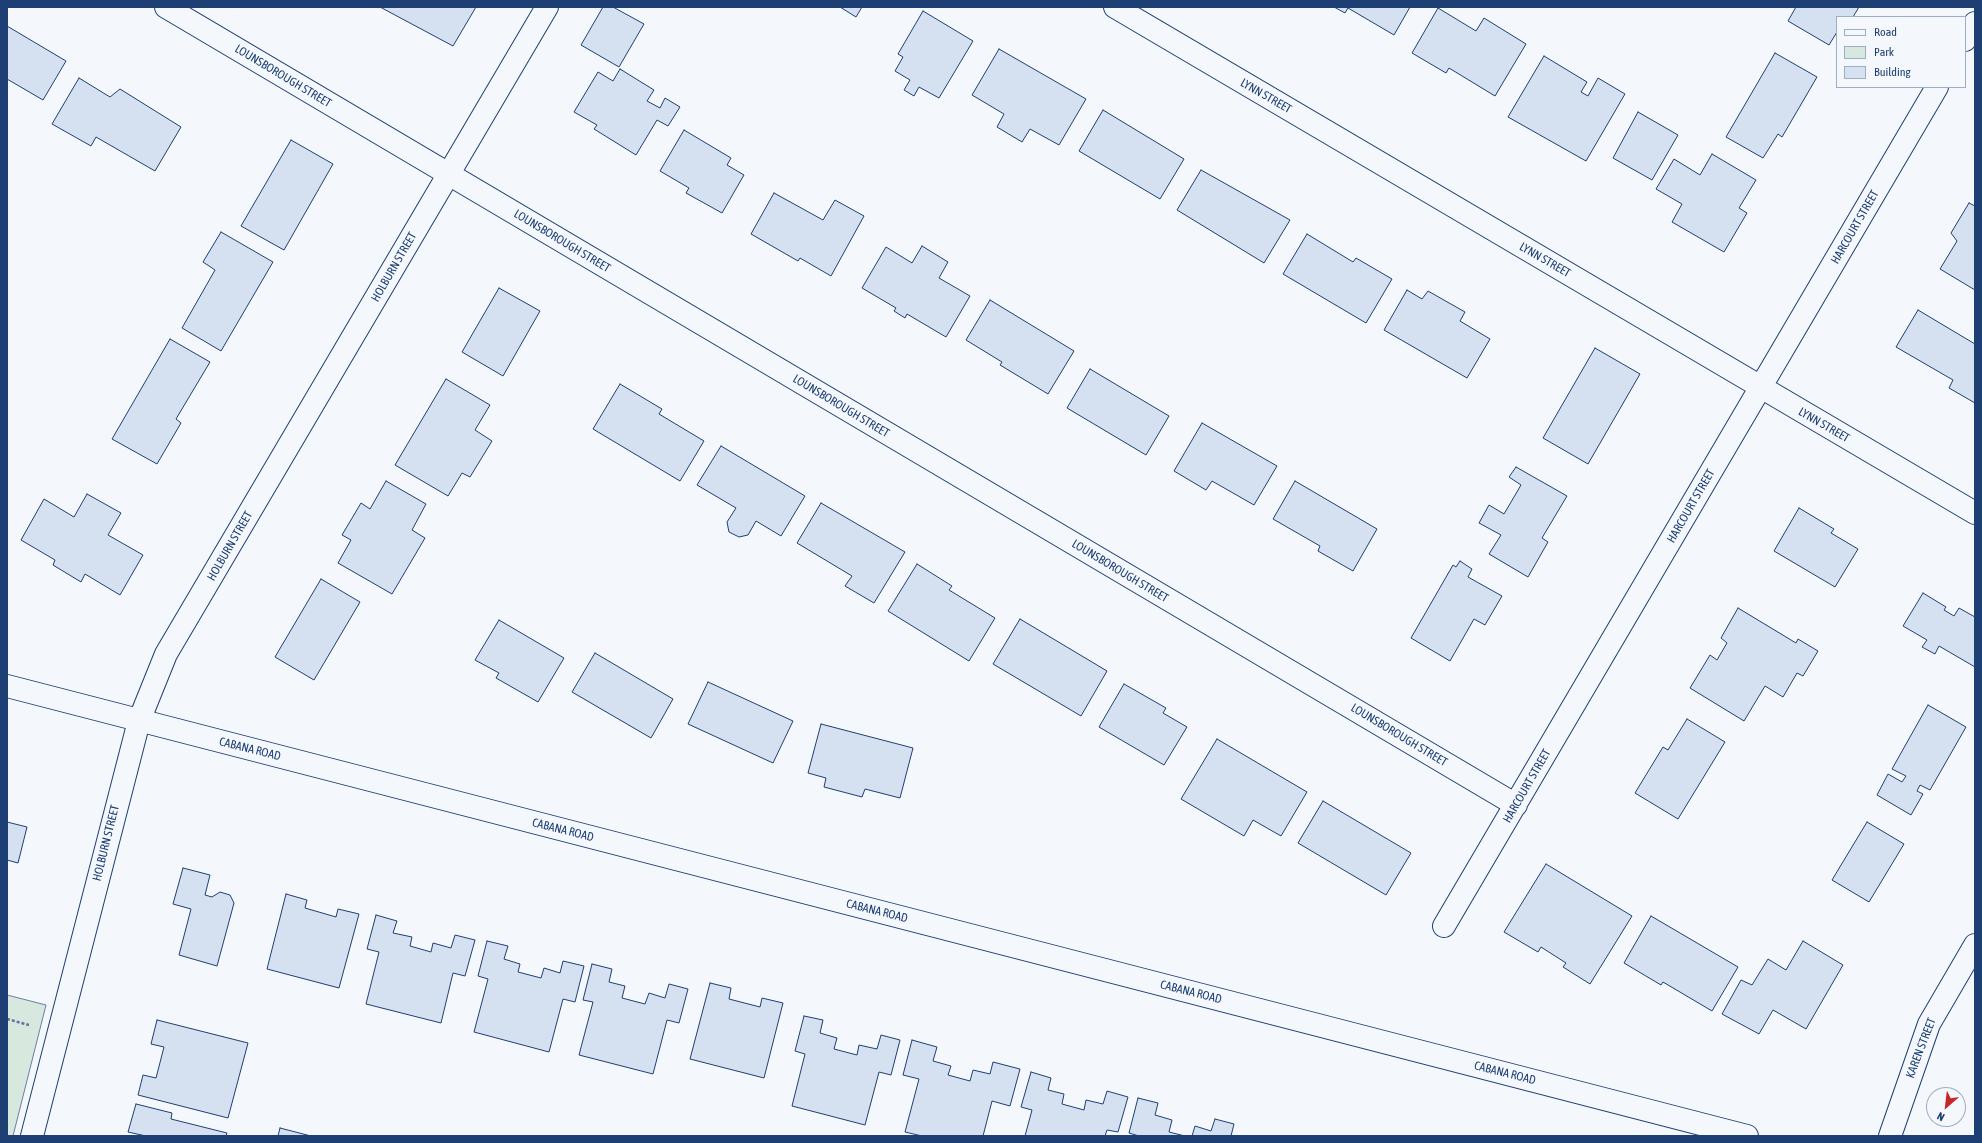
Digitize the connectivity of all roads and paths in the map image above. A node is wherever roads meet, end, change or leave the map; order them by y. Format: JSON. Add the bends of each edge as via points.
{"nodes":[{"id":1,"x":166,"y":7,"type":"edge"},
{"id":2,"x":547,"y":7,"type":"edge"},
{"id":3,"x":1115,"y":7,"type":"edge"},
{"id":4,"x":1975,"y":23,"type":"edge"},
{"id":5,"x":1966,"y":38,"type":"edge"},
{"id":6,"x":1936,"y":88,"type":"edge"},
{"id":7,"x":449,"y":174,"type":"junction"},
{"id":8,"x":1761,"y":387,"type":"junction"},
{"id":9,"x":1975,"y":513,"type":"edge"},
{"id":10,"x":7,"y":686,"type":"edge"},
{"id":11,"x":139,"y":721,"type":"junction"},
{"id":12,"x":1516,"y":805,"type":"junction"},
{"id":13,"x":1444,"y":926,"type":"dead end"},
{"id":14,"x":1975,"y":945,"type":"edge"},
{"id":15,"x":7,"y":1019,"type":"edge"},
{"id":16,"x":29,"y":1025,"type":"dead end"},
{"id":17,"x":32,"y":1136,"type":"edge"},
{"id":18,"x":1747,"y":1136,"type":"edge"},
{"id":19,"x":1890,"y":1136,"type":"edge"}],
"edges":[{"from":1,"to":7,"type":"street","name":"LOUNSBOROUGH STREET"},
{"from":2,"to":7,"type":"street","name":"HOLBURN STREET"},
{"from":3,"to":8,"type":"street","name":"LYNN STREET"},
{"from":4,"to":5,"type":"street"},
{"from":6,"to":8,"type":"street","name":"HARCOURT STREET"},
{"from":7,"to":11,"type":"street","name":"HOLBURN STREET","via":[[166,654]]},
{"from":7,"to":12,"type":"street","name":"LOUNSBOROUGH STREET"},
{"from":8,"to":9,"type":"street","name":"LYNN STREET"},
{"from":8,"to":12,"type":"street","name":"HARCOURT STREET"},
{"from":10,"to":11,"type":"street","name":"CABANA ROAD"},
{"from":11,"to":17,"type":"street","name":"HOLBURN STREET"},
{"from":11,"to":18,"type":"street","name":"CABANA ROAD"},
{"from":12,"to":13,"type":"street","name":"HARCOURT STREET"},
{"from":14,"to":19,"type":"street","name":"KAREN STREET","via":[[1929,1024]]},
{"from":15,"to":16,"type":"path"}]}
